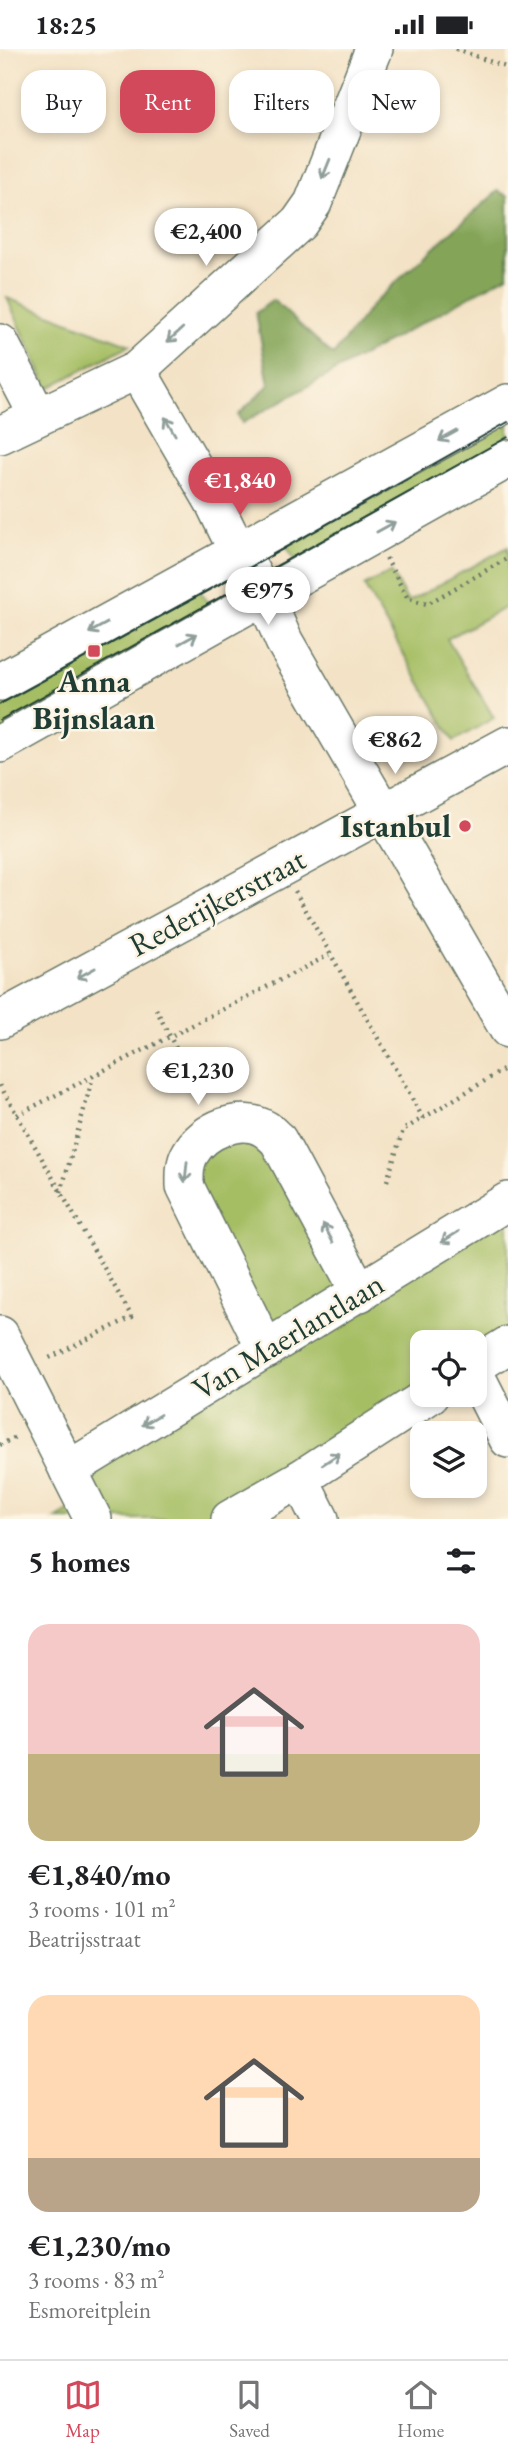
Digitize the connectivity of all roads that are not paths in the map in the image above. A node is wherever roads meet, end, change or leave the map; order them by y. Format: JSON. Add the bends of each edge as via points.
{"nodes":[{"id":1,"x":374,"y":49,"type":"edge"},
{"id":2,"x":0,"y":343,"type":"edge"},
{"id":3,"x":137,"y":370,"type":"junction"},
{"id":4,"x":508,"y":403,"type":"edge"},
{"id":5,"x":38,"y":416,"type":"junction"},
{"id":6,"x":0,"y":435,"type":"edge"},
{"id":7,"x":508,"y":459,"type":"edge"},
{"id":8,"x":238,"y":550,"type":"junction"},
{"id":9,"x":264,"y":596,"type":"junction"},
{"id":10,"x":0,"y":682,"type":"edge"},
{"id":11,"x":0,"y":744,"type":"edge"},
{"id":12,"x":508,"y":745,"type":"edge"},
{"id":13,"x":384,"y":813,"type":"junction"},
{"id":14,"x":503,"y":1010,"type":"edge"},
{"id":15,"x":0,"y":1020,"type":"edge"},
{"id":16,"x":508,"y":1201,"type":"edge"},
{"id":17,"x":360,"y":1293,"type":"junction"},
{"id":18,"x":0,"y":1335,"type":"edge"},
{"id":19,"x":508,"y":1345,"type":"edge"},
{"id":20,"x":266,"y":1350,"type":"junction"},
{"id":21,"x":487,"y":1358,"type":"edge"},
{"id":22,"x":487,"y":1398,"type":"edge"},
{"id":23,"x":411,"y":1407,"type":"edge"},
{"id":24,"x":508,"y":1439,"type":"edge"},
{"id":25,"x":68,"y":1470,"type":"junction"},
{"id":26,"x":300,"y":1479,"type":"junction"},
{"id":27,"x":79,"y":1514,"type":"edge"},
{"id":28,"x":230,"y":1519,"type":"edge"},
{"id":29,"x":320,"y":1519,"type":"edge"}],
"edges":[{"from":1,"to":3,"type":"street","one_way":true,"via":[[299,223]]},
{"from":2,"to":5,"type":"street"},
{"from":3,"to":5,"type":"street"},
{"from":8,"to":3,"type":"street","one_way":true},
{"from":4,"to":8,"type":"street","one_way":true},
{"from":5,"to":6,"type":"street"},
{"from":9,"to":7,"type":"street","one_way":true},
{"from":8,"to":9,"type":"street"},
{"from":8,"to":10,"type":"street","one_way":true},
{"from":11,"to":9,"type":"street","one_way":true},
{"from":9,"to":13,"type":"street","via":[[284,641]]},
{"from":12,"to":13,"type":"street","name":"Rederijkerstraat"},
{"from":13,"to":14,"type":"street"},
{"from":13,"to":15,"type":"street","name":"Rederijkerstraat","one_way":true},
{"from":16,"to":17,"type":"street","name":"Van Maerlantlaan","one_way":true},
{"from":17,"to":20,"type":"street","name":"Van Maerlantlaan"},
{"from":17,"to":20,"type":"street","one_way":true,"via":[[278,1140],[264,1128],[244,1123],[218,1129],[190,1154],[185,1186]]},
{"from":18,"to":25,"type":"street"},
{"from":19,"to":21,"type":"street"},
{"from":20,"to":25,"type":"street","name":"Van Maerlantlaan","one_way":true},
{"from":22,"to":24,"type":"street"},
{"from":26,"to":23,"type":"street","one_way":true},
{"from":25,"to":27,"type":"street"},
{"from":26,"to":28,"type":"street"},
{"from":26,"to":29,"type":"street"}]}
